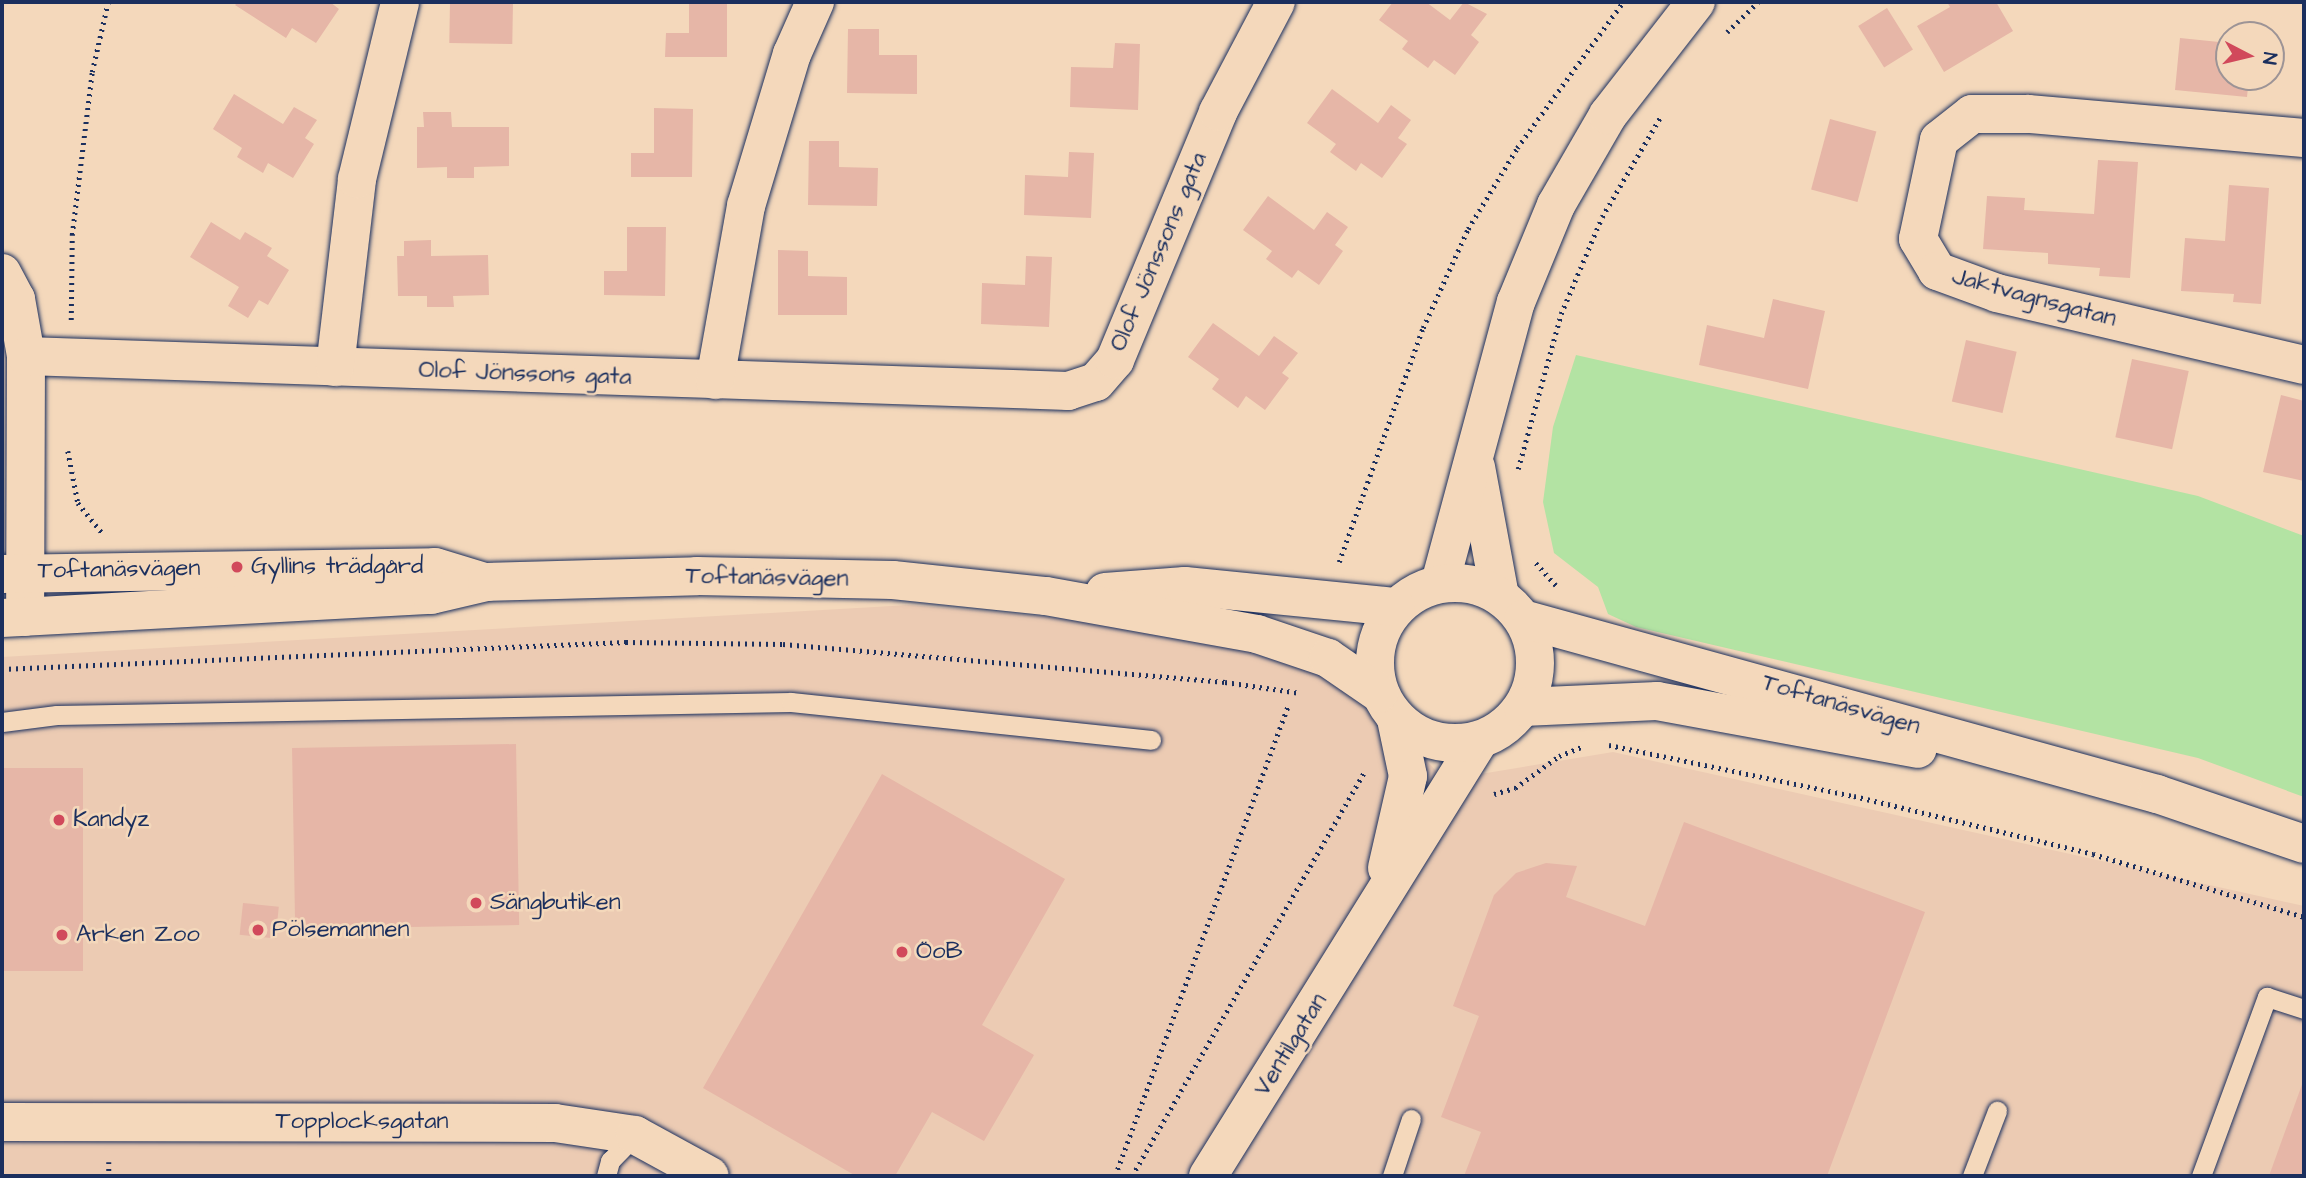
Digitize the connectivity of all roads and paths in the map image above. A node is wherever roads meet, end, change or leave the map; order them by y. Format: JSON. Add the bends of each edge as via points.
{"nodes":[{"id":1,"x":400,"y":2,"type":"edge"},
{"id":2,"x":815,"y":2,"type":"edge"},
{"id":3,"x":1276,"y":2,"type":"edge"},
{"id":4,"x":1623,"y":2,"type":"edge"},
{"id":5,"x":1696,"y":2,"type":"edge"},
{"id":6,"x":1758,"y":2,"type":"edge"},
{"id":7,"x":1719,"y":41,"type":"dead end"},
{"id":8,"x":1662,"y":113,"type":"dead end"},
{"id":9,"x":2304,"y":138,"type":"edge"},
{"id":10,"x":2,"y":273,"type":"edge"},
{"id":11,"x":26,"y":356,"type":"junction"},
{"id":12,"x":2304,"y":365,"type":"edge"},
{"id":13,"x":335,"y":367,"type":"junction"},
{"id":14,"x":715,"y":380,"type":"junction"},
{"id":15,"x":1474,"y":457,"type":"junction"},
{"id":16,"x":1515,"y":483,"type":"dead end"},
{"id":17,"x":1530,"y":555,"type":"dead end"},
{"id":18,"x":1337,"y":566,"type":"dead end"},
{"id":19,"x":12,"y":573,"type":"edge"},
{"id":20,"x":487,"y":582,"type":"junction"},
{"id":21,"x":1440,"y":583,"type":"junction"},
{"id":22,"x":1046,"y":596,"type":"junction"},
{"id":23,"x":1396,"y":607,"type":"junction"},
{"id":24,"x":1512,"y":607,"type":"junction"},
{"id":25,"x":14,"y":617,"type":"edge"},
{"id":26,"x":1582,"y":635,"type":"junction"},
{"id":27,"x":2,"y":669,"type":"edge"},
{"id":28,"x":1303,"y":694,"type":"dead end"},
{"id":29,"x":1576,"y":704,"type":"junction"},
{"id":30,"x":1388,"y":706,"type":"junction"},
{"id":31,"x":1288,"y":707,"type":"dead end"},
{"id":32,"x":1523,"y":707,"type":"junction"},
{"id":33,"x":2,"y":722,"type":"edge"},
{"id":34,"x":1151,"y":740,"type":"dead end"},
{"id":35,"x":1479,"y":741,"type":"junction"},
{"id":36,"x":1365,"y":757,"type":"dead end"},
{"id":37,"x":2157,"y":794,"type":"junction"},
{"id":38,"x":2304,"y":844,"type":"edge"},
{"id":39,"x":1374,"y":914,"type":"junction"},
{"id":40,"x":2304,"y":917,"type":"edge"},
{"id":41,"x":2304,"y":1009,"type":"edge"},
{"id":42,"x":1997,"y":1111,"type":"dead end"},
{"id":43,"x":1411,"y":1119,"type":"dead end"},
{"id":44,"x":2,"y":1122,"type":"edge"},
{"id":45,"x":635,"y":1135,"type":"junction"},
{"id":46,"x":606,"y":1176,"type":"edge"},
{"id":47,"x":710,"y":1176,"type":"edge"},
{"id":48,"x":1115,"y":1176,"type":"edge"},
{"id":49,"x":1132,"y":1176,"type":"edge"},
{"id":50,"x":1208,"y":1176,"type":"edge"},
{"id":51,"x":1392,"y":1176,"type":"edge"},
{"id":52,"x":1972,"y":1176,"type":"edge"},
{"id":53,"x":2201,"y":1176,"type":"edge"}],
"edges":[{"from":1,"to":13,"type":"street","via":[[358,179]]},
{"from":2,"to":14,"type":"street","via":[[792,54],[746,206]]},
{"from":3,"to":14,"type":"street","name":"Olof Jönssons gata","via":[[1218,112],[1115,360],[1096,383],[1069,391]]},
{"from":4,"to":18,"type":"path","via":[[1517,148],[1468,229],[1423,328]]},
{"from":5,"to":15,"type":"street","via":[[1608,115],[1556,205],[1516,302]]},
{"from":6,"to":7,"type":"path"},
{"from":8,"to":16,"type":"path","via":[[1602,217],[1561,314]]},
{"from":9,"to":12,"type":"street","name":"Jaktvagnsgatan","via":[[2028,114],[1972,114],[1939,140],[1918,239],[1937,271],[1997,293]]},
{"from":10,"to":11,"type":"street","via":[[16,299]]},
{"from":11,"to":13,"type":"street","name":"Olof Jönssons gata"},
{"from":11,"to":19,"type":"street"},
{"from":13,"to":14,"type":"street","name":"Olof Jönssons gata"},
{"from":15,"to":21,"type":"street"},
{"from":15,"to":24,"type":"street"},
{"from":17,"to":26,"type":"path","via":[[1549,581],[1575,598]]},
{"from":19,"to":20,"type":"street","name":"Toftanäsvägen","via":[[435,567]]},
{"from":19,"to":25,"type":"street"},
{"from":20,"to":22,"type":"street","name":"Toftanäsvägen","via":[[736,576],[892,580]]},
{"from":20,"to":25,"type":"street","name":"Toftanäsvägen","via":[[431,595]]},
{"from":21,"to":23,"type":"street","name":"Toftanäsvägen","via":[[1416,591]]},
{"from":21,"to":24,"type":"street","name":"Toftanäsvägen","via":[[1470,583]]},
{"from":22,"to":23,"type":"street","name":"Toftanäsvägen","via":[[1185,586]]},
{"from":22,"to":30,"type":"street","name":"Toftanäsvägen","via":[[1257,634],[1328,658]]},
{"from":23,"to":30,"type":"street","name":"Toftanäsvägen","via":[[1378,638],[1374,665]]},
{"from":24,"to":26,"type":"street","name":"Toftanäsvägen"},
{"from":24,"to":32,"type":"street","via":[[1533,642],[1535,673]]},
{"from":26,"to":37,"type":"street","name":"Toftanäsvägen"},
{"from":27,"to":28,"type":"path","via":[[599,643],[783,644],[1225,682]]},
{"from":29,"to":32,"type":"street","name":"Toftanäsvägen"},
{"from":29,"to":37,"type":"street","name":"Toftanäsvägen","via":[[1657,701]]},
{"from":29,"to":40,"type":"path","via":[[1592,743],[1645,750],[1867,799],[2093,854]]},
{"from":30,"to":35,"type":"street","name":"Toftanäsvägen","via":[[1422,737],[1440,742]]},
{"from":30,"to":39,"type":"street","name":"Ventilgatan","via":[[1408,776]]},
{"from":31,"to":48,"type":"path"},
{"from":32,"to":35,"type":"street","via":[[1503,728]]},
{"from":33,"to":34,"type":"lane","via":[[57,715],[791,702]]},
{"from":35,"to":39,"type":"street","name":"Ventilgatan"},
{"from":36,"to":49,"type":"path","via":[[1366,770],[1335,830]]},
{"from":37,"to":38,"type":"street","name":"Toftanäsvägen"},
{"from":39,"to":50,"type":"street","name":"Ventilgatan"},
{"from":41,"to":53,"type":"lane","via":[[2267,997]]},
{"from":42,"to":52,"type":"lane"},
{"from":43,"to":51,"type":"lane"},
{"from":44,"to":45,"type":"street","name":"Topplocksgatan","via":[[555,1122]]},
{"from":45,"to":46,"type":"lane","via":[[610,1161]]},
{"from":45,"to":47,"type":"street","name":"Topplocksgatan"}]}
